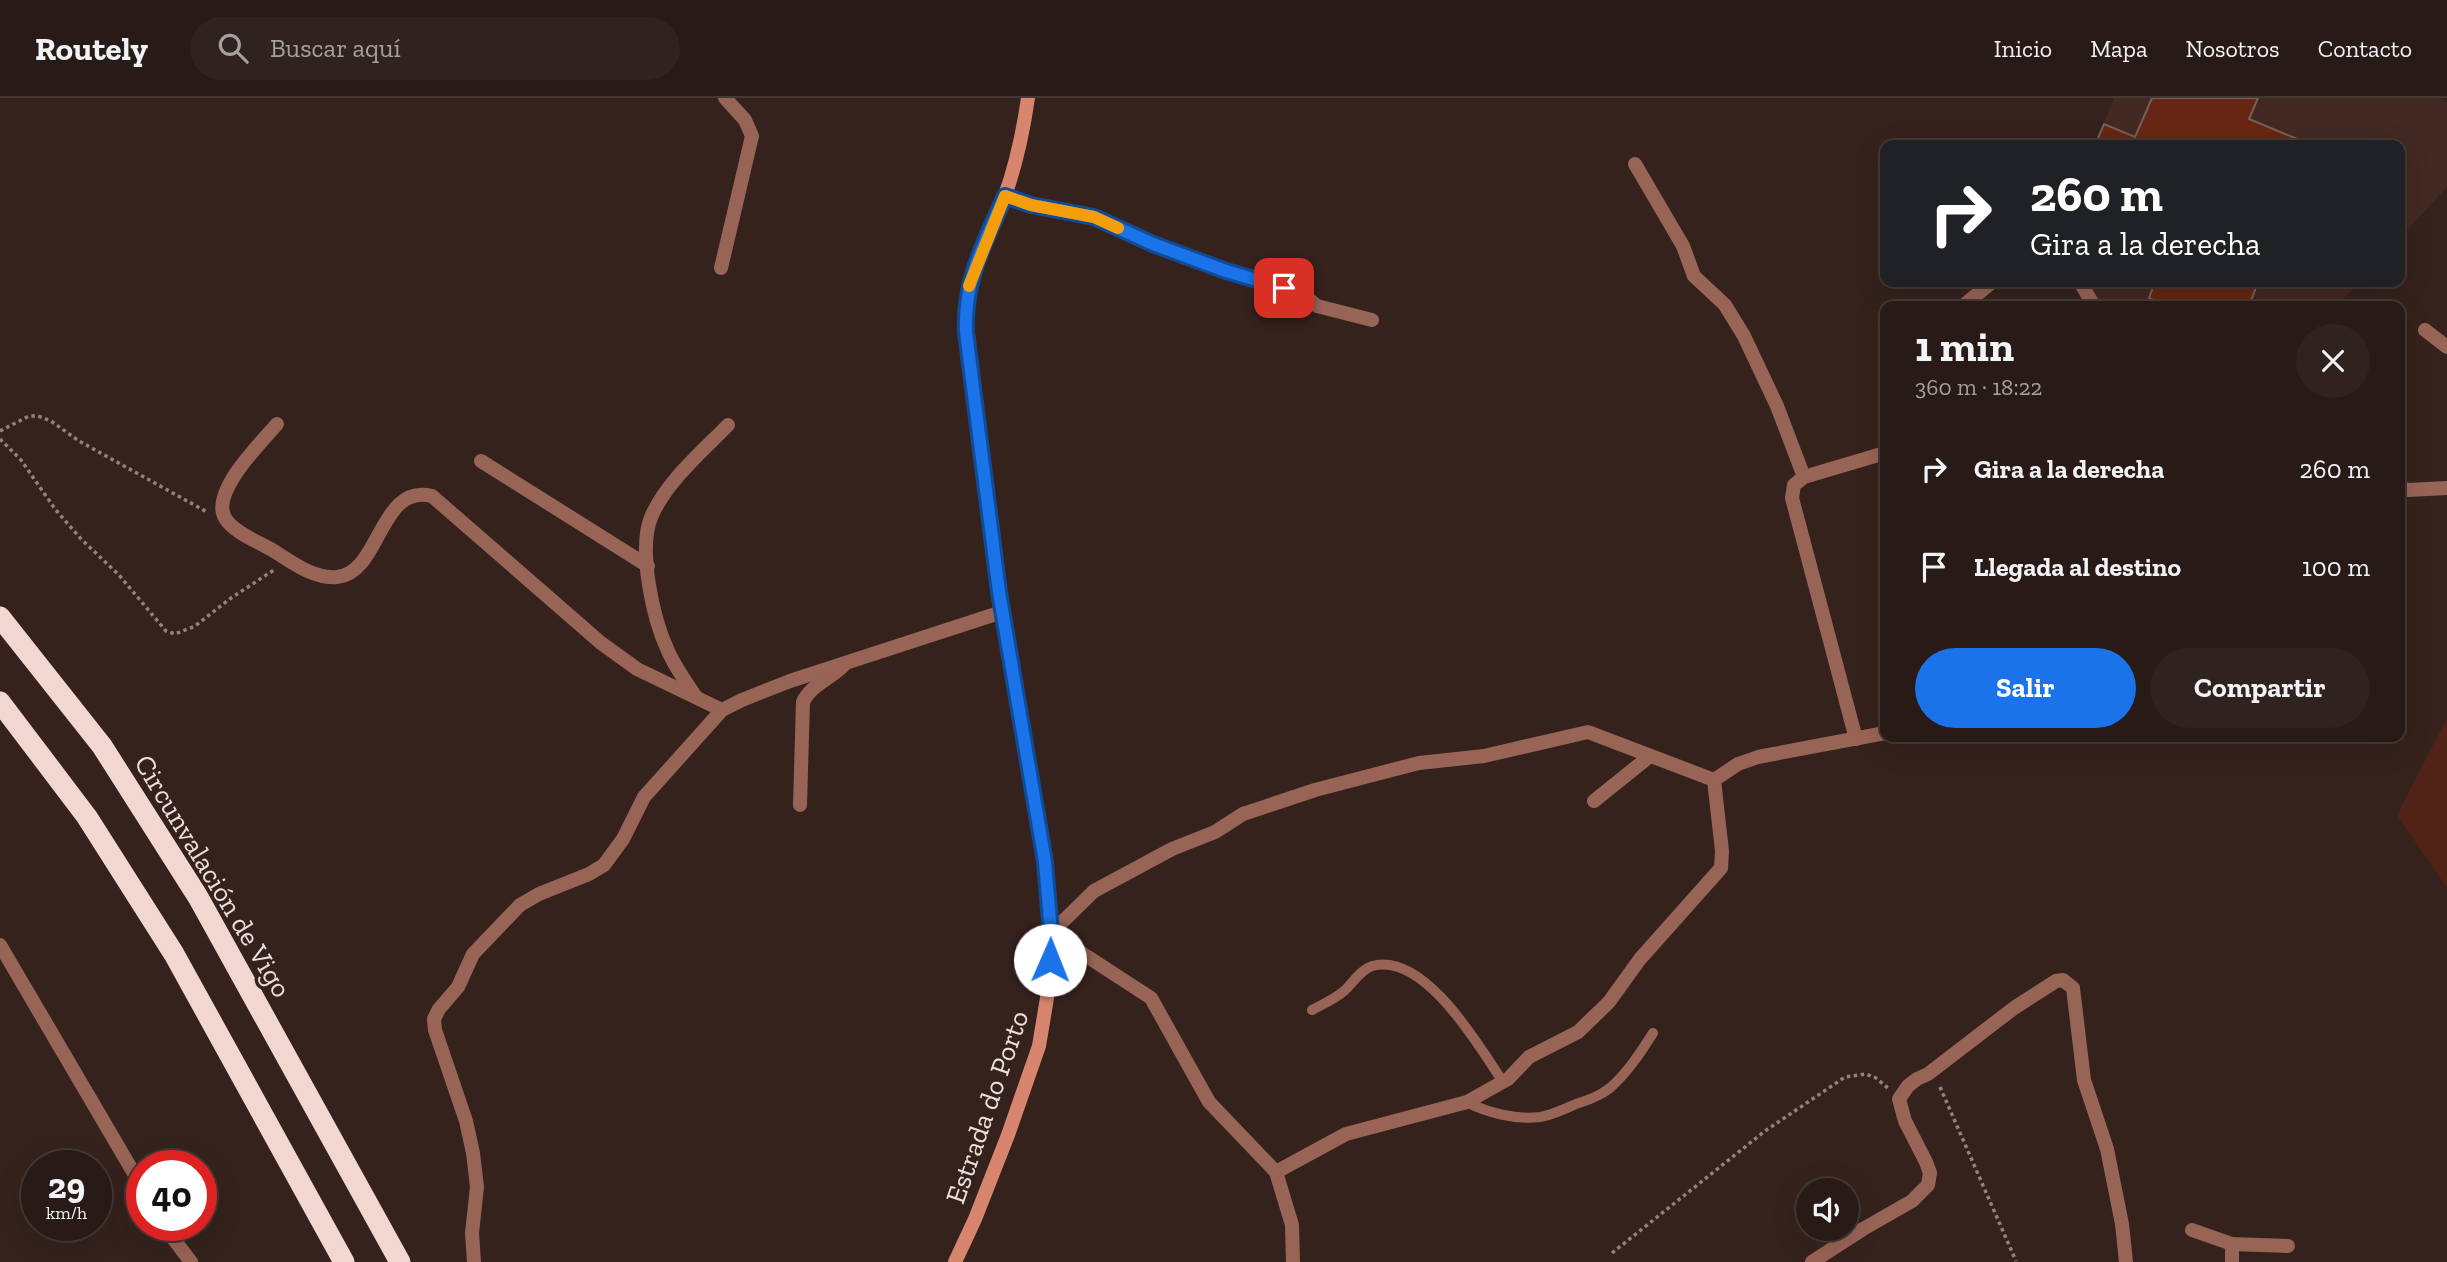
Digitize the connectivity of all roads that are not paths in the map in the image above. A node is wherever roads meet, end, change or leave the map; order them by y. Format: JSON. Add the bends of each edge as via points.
{"nodes":[{"id":1,"x":725,"y":98,"type":"edge"},
{"id":2,"x":1028,"y":98,"type":"edge"},
{"id":3,"x":1634,"y":164,"type":"dead end"},
{"id":4,"x":1005,"y":196,"type":"junction"},
{"id":5,"x":721,"y":268,"type":"dead end"},
{"id":6,"x":1986,"y":287,"type":"edge"},
{"id":7,"x":1969,"y":301,"type":"edge"},
{"id":8,"x":1372,"y":320,"type":"dead end"},
{"id":9,"x":2426,"y":330,"type":"dead end"},
{"id":10,"x":2447,"y":347,"type":"edge"},
{"id":11,"x":277,"y":424,"type":"dead end"},
{"id":12,"x":728,"y":425,"type":"dead end"},
{"id":13,"x":1880,"y":454,"type":"edge"},
{"id":14,"x":481,"y":461,"type":"dead end"},
{"id":15,"x":1804,"y":477,"type":"junction"},
{"id":16,"x":2447,"y":488,"type":"edge"},
{"id":17,"x":2405,"y":489,"type":"edge"},
{"id":18,"x":648,"y":566,"type":"junction"},
{"id":19,"x":1002,"y":612,"type":"junction"},
{"id":20,"x":0,"y":617,"type":"edge"},
{"id":21,"x":847,"y":663,"type":"junction"},
{"id":22,"x":696,"y":697,"type":"junction"},
{"id":23,"x":0,"y":702,"type":"edge"},
{"id":24,"x":722,"y":710,"type":"junction"},
{"id":25,"x":1880,"y":734,"type":"edge"},
{"id":26,"x":1856,"y":739,"type":"junction"},
{"id":27,"x":1650,"y":756,"type":"junction"},
{"id":28,"x":1714,"y":780,"type":"junction"},
{"id":29,"x":1594,"y":801,"type":"dead end"},
{"id":30,"x":800,"y":805,"type":"dead end"},
{"id":31,"x":1051,"y":933,"type":"junction"},
{"id":32,"x":0,"y":945,"type":"edge"},
{"id":33,"x":1312,"y":1010,"type":"dead end"},
{"id":34,"x":1653,"y":1033,"type":"dead end"},
{"id":35,"x":1503,"y":1082,"type":"junction"},
{"id":36,"x":1467,"y":1102,"type":"junction"},
{"id":37,"x":126,"y":1160,"type":"edge"},
{"id":38,"x":1276,"y":1172,"type":"junction"},
{"id":39,"x":2192,"y":1230,"type":"dead end"},
{"id":40,"x":175,"y":1241,"type":"edge"},
{"id":41,"x":2232,"y":1244,"type":"junction"},
{"id":42,"x":2288,"y":1246,"type":"dead end"},
{"id":43,"x":191,"y":1262,"type":"edge"},
{"id":44,"x":344,"y":1262,"type":"edge"},
{"id":45,"x":400,"y":1262,"type":"edge"},
{"id":46,"x":474,"y":1262,"type":"edge"},
{"id":47,"x":955,"y":1262,"type":"edge"},
{"id":48,"x":1293,"y":1262,"type":"edge"},
{"id":49,"x":1812,"y":1262,"type":"edge"},
{"id":50,"x":2126,"y":1262,"type":"edge"},
{"id":51,"x":2232,"y":1262,"type":"edge"}],
"edges":[{"from":1,"to":5,"type":"street","via":[[745,120],[752,136]]},
{"from":2,"to":4,"type":"street","name":"Estrada do Porto"},
{"from":3,"to":15,"type":"street","via":[[1683,246],[1694,276],[1725,305],[1744,335]]},
{"from":4,"to":8,"type":"street","via":[[1094,217],[1153,244],[1303,295],[1317,306]]},
{"from":4,"to":19,"type":"street","name":"Estrada do Porto","via":[[971,278],[965,310]]},
{"from":6,"to":7,"type":"street"},
{"from":9,"to":10,"type":"street"},
{"from":11,"to":22,"type":"street","via":[[236,473],[222,499],[225,518],[238,530],[316,575],[338,577],[358,566],[404,500],[420,494],[432,496],[601,643],[637,668]]},
{"from":12,"to":18,"type":"street","via":[[658,504],[649,527]]},
{"from":13,"to":15,"type":"street"},
{"from":14,"to":18,"type":"street"},
{"from":15,"to":26,"type":"street","via":[[1794,485],[1791,498]]},
{"from":16,"to":17,"type":"street"},
{"from":18,"to":22,"type":"street","via":[[658,627],[668,653]]},
{"from":19,"to":21,"type":"street"},
{"from":19,"to":31,"type":"street","name":"Estrada do Porto","via":[[1045,862]]},
{"from":20,"to":45,"type":"highway","name":"Circunvalación de Vigo","via":[[102,746],[198,897]]},
{"from":21,"to":24,"type":"street"},
{"from":21,"to":30,"type":"street","via":[[809,692],[803,702]]},
{"from":22,"to":24,"type":"street"},
{"from":23,"to":44,"type":"highway","via":[[87,817],[174,954]]},
{"from":24,"to":46,"type":"street","via":[[644,797],[604,865],[520,905],[473,954],[458,987],[434,1018],[473,1153],[477,1186]]},
{"from":25,"to":26,"type":"street"},
{"from":26,"to":28,"type":"street","via":[[1758,757]]},
{"from":27,"to":28,"type":"street"},
{"from":27,"to":29,"type":"street"},
{"from":27,"to":31,"type":"street","via":[[1588,732],[1484,756],[1419,763],[1315,790],[1242,814],[1094,891]]},
{"from":28,"to":35,"type":"street","via":[[1721,868],[1640,958],[1609,1002],[1578,1032],[1530,1057]]},
{"from":31,"to":38,"type":"street","via":[[1151,998],[1209,1102]]},
{"from":31,"to":47,"type":"street","name":"Estrada do Porto","via":[[1047,1006],[1039,1046]]},
{"from":32,"to":37,"type":"street"},
{"from":33,"to":35,"type":"lane","via":[[1345,990],[1370,966],[1401,968],[1430,986]]},
{"from":34,"to":36,"type":"lane","via":[[1626,1072],[1596,1097],[1539,1117],[1483,1111]]},
{"from":35,"to":36,"type":"street"},
{"from":36,"to":38,"type":"street","via":[[1346,1134]]},
{"from":38,"to":48,"type":"street","via":[[1292,1225]]},
{"from":39,"to":41,"type":"street"},
{"from":40,"to":43,"type":"street"},
{"from":41,"to":42,"type":"street"},
{"from":41,"to":51,"type":"street"},
{"from":49,"to":50,"type":"street","via":[[1912,1202],[1928,1185],[1926,1161],[1899,1100],[1908,1086],[2014,1008],[2063,980],[2073,988],[2084,1080],[2107,1149]]}]}
